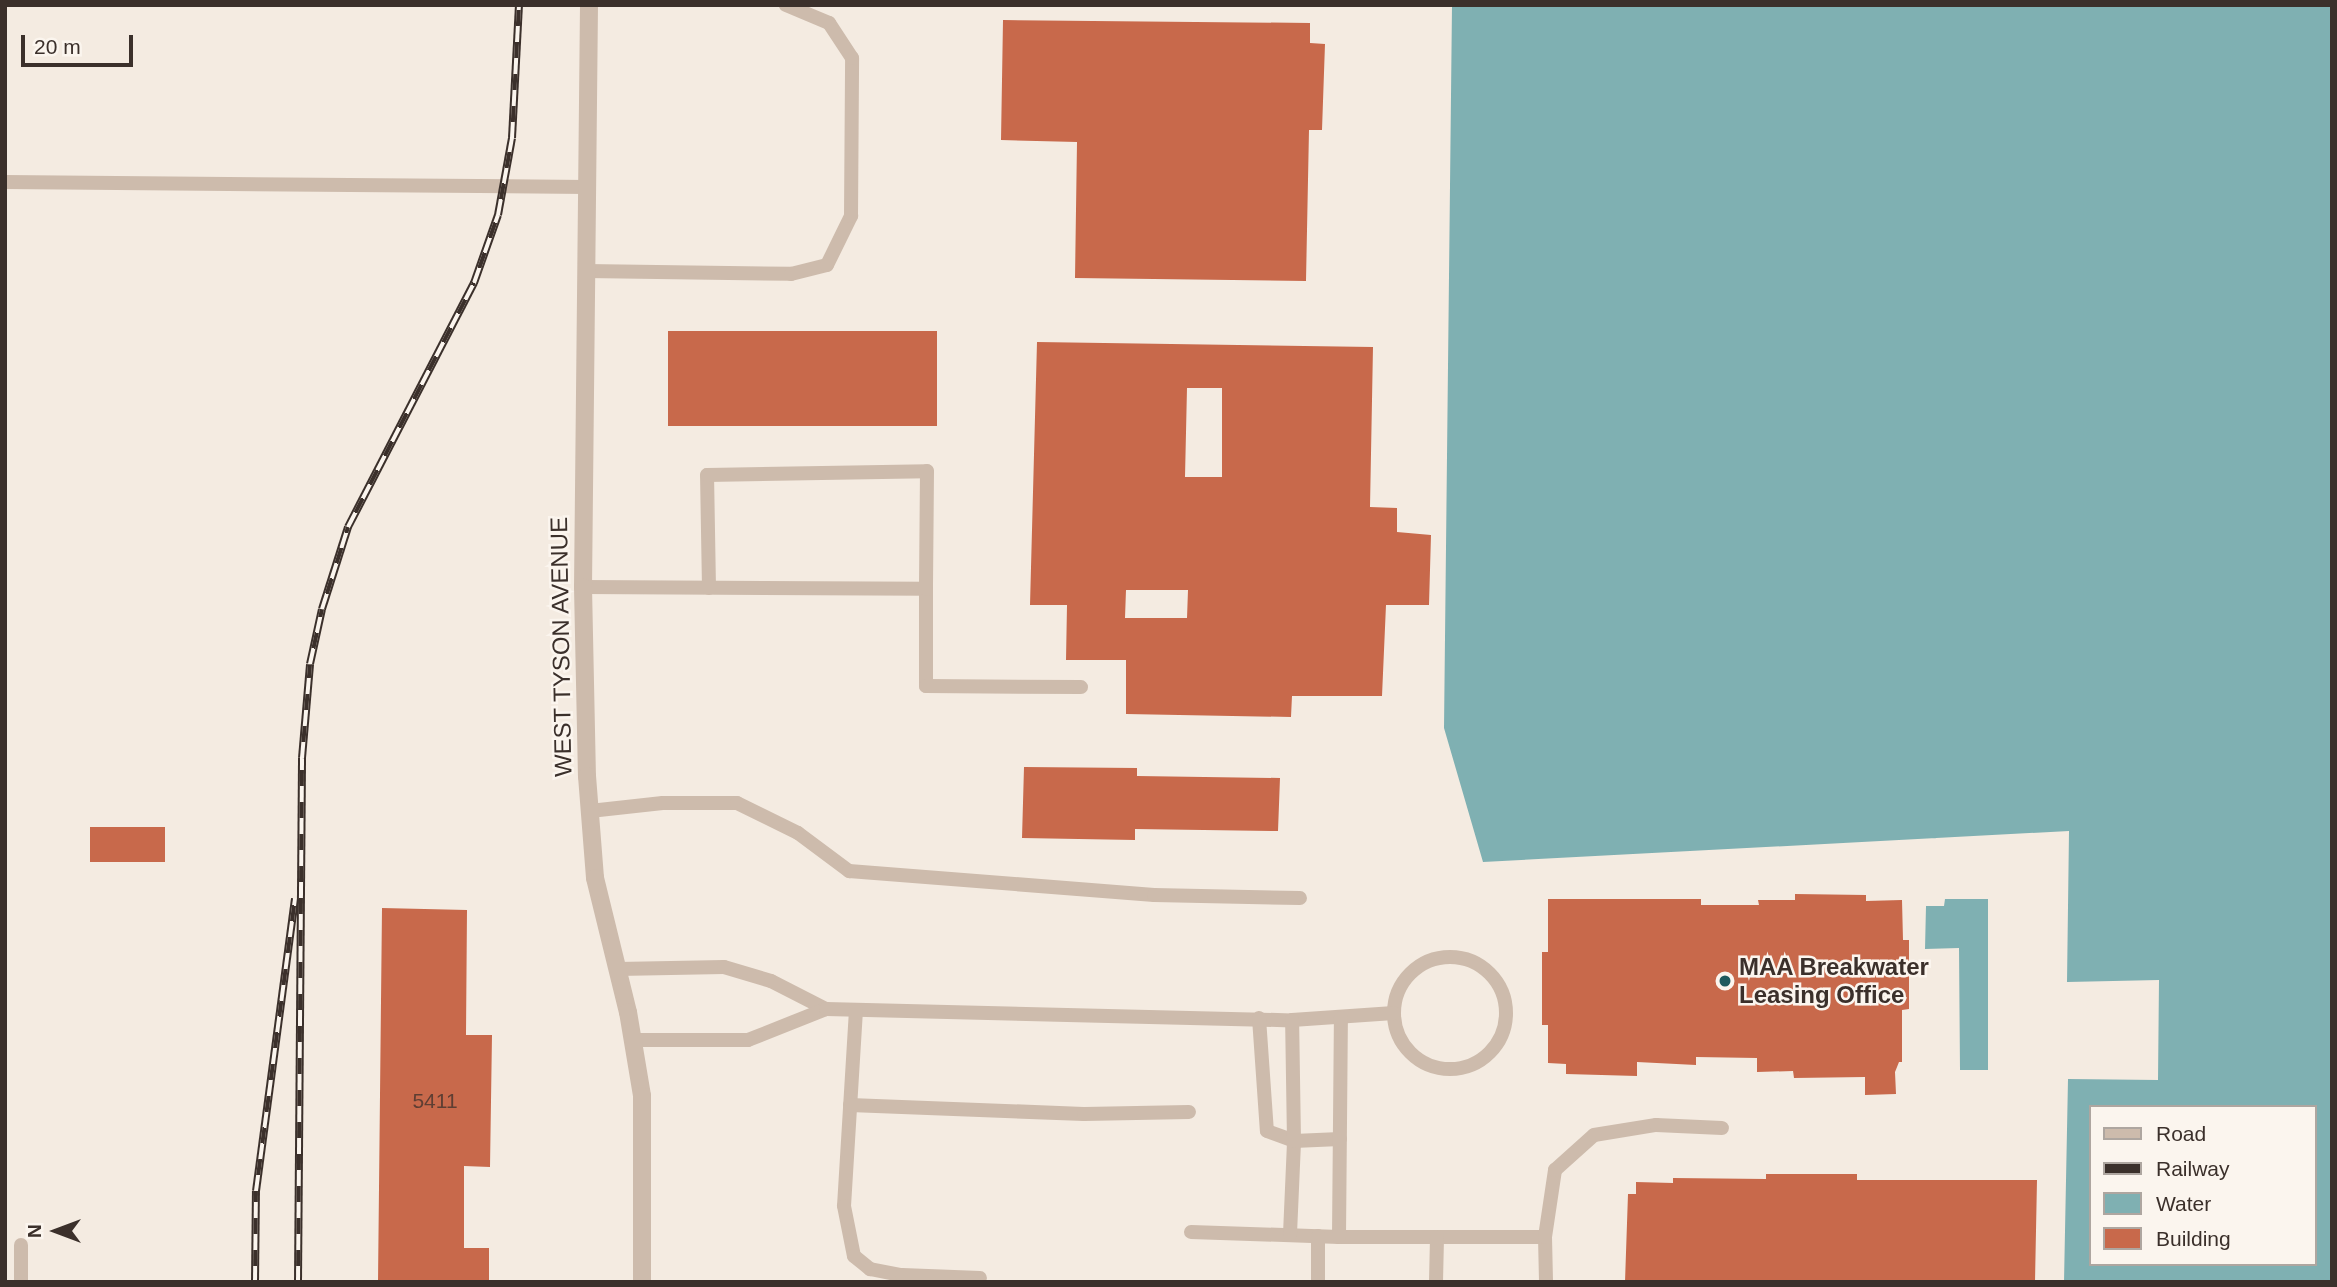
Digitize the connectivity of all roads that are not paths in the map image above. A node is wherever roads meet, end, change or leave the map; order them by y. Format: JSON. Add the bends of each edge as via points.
{"nodes":[{"id":1,"x":589,"y":5,"type":"edge"},
{"id":2,"x":786,"y":5,"type":"edge"},
{"id":3,"x":5,"y":182,"type":"edge"},
{"id":4,"x":587,"y":187,"type":"junction"},
{"id":5,"x":586,"y":271,"type":"junction"},
{"id":6,"x":583,"y":587,"type":"junction"},
{"id":7,"x":709,"y":588,"type":"junction"},
{"id":8,"x":926,"y":589,"type":"junction"},
{"id":9,"x":1081,"y":687,"type":"dead end"},
{"id":10,"x":590,"y":811,"type":"junction"},
{"id":11,"x":1300,"y":898,"type":"dead end"},
{"id":12,"x":618,"y":970,"type":"junction"},
{"id":13,"x":826,"y":1009,"type":"junction"},
{"id":14,"x":856,"y":1010,"type":"junction"},
{"id":15,"x":1394,"y":1013,"type":"junction"},
{"id":16,"x":1259,"y":1018,"type":"junction"},
{"id":17,"x":1341,"y":1018,"type":"junction"},
{"id":18,"x":1292,"y":1020,"type":"junction"},
{"id":19,"x":633,"y":1040,"type":"junction"},
{"id":20,"x":850,"y":1105,"type":"junction"},
{"id":21,"x":1189,"y":1112,"type":"dead end"},
{"id":22,"x":1722,"y":1128,"type":"dead end"},
{"id":23,"x":1340,"y":1139,"type":"junction"},
{"id":24,"x":1294,"y":1141,"type":"junction"},
{"id":25,"x":1191,"y":1232,"type":"dead end"},
{"id":26,"x":1290,"y":1234,"type":"junction"},
{"id":27,"x":1318,"y":1236,"type":"junction"},
{"id":28,"x":1339,"y":1237,"type":"junction"},
{"id":29,"x":1437,"y":1237,"type":"junction"},
{"id":30,"x":1545,"y":1237,"type":"junction"},
{"id":31,"x":20,"y":1245,"type":"dead end"},
{"id":32,"x":980,"y":1278,"type":"dead end"},
{"id":33,"x":21,"y":1282,"type":"edge"},
{"id":34,"x":642,"y":1282,"type":"edge"},
{"id":35,"x":1318,"y":1282,"type":"edge"},
{"id":36,"x":1436,"y":1282,"type":"edge"},
{"id":37,"x":1546,"y":1282,"type":"edge"}],
"edges":[{"from":1,"to":4,"type":"street","name":"WEST TYSON AVENUE"},
{"from":2,"to":5,"type":"lane","via":[[829,23],[852,58],[851,216],[827,265],[791,274]]},
{"from":3,"to":4,"type":"lane"},
{"from":4,"to":5,"type":"street","name":"WEST TYSON AVENUE"},
{"from":5,"to":6,"type":"street","name":"WEST TYSON AVENUE"},
{"from":6,"to":7,"type":"lane"},
{"from":6,"to":10,"type":"street","name":"WEST TYSON AVENUE"},
{"from":7,"to":8,"type":"lane"},
{"from":7,"to":8,"type":"lane","via":[[707,475],[927,471]]},
{"from":8,"to":9,"type":"lane","via":[[926,686]]},
{"from":10,"to":11,"type":"lane","via":[[663,803],[737,803],[798,833],[849,871],[1154,895]]},
{"from":10,"to":12,"type":"street","name":"WEST TYSON AVENUE","via":[[595,878]]},
{"from":12,"to":13,"type":"lane","via":[[724,967],[771,981]]},
{"from":12,"to":19,"type":"street","name":"WEST TYSON AVENUE"},
{"from":13,"to":14,"type":"lane"},
{"from":13,"to":19,"type":"lane","via":[[748,1040]]},
{"from":14,"to":16,"type":"lane"},
{"from":14,"to":20,"type":"lane"},
{"from":15,"to":15,"type":"lane","via":[[1405,1047],[1435,1067],[1453,1069],[1471,1065],[1498,1042],[1506,1006],[1501,988],[1482,967],[1456,957],[1438,958],[1407,978],[1397,994]]},
{"from":15,"to":17,"type":"lane"},
{"from":16,"to":18,"type":"lane"},
{"from":16,"to":24,"type":"lane","via":[[1267,1130]]},
{"from":17,"to":18,"type":"lane"},
{"from":17,"to":23,"type":"lane"},
{"from":18,"to":24,"type":"lane"},
{"from":19,"to":34,"type":"street","name":"WEST TYSON AVENUE","via":[[642,1096]]},
{"from":20,"to":21,"type":"lane","via":[[1084,1114]]},
{"from":20,"to":32,"type":"lane","via":[[844,1206],[854,1256],[870,1269],[902,1275]]},
{"from":22,"to":30,"type":"lane","via":[[1656,1125],[1594,1135],[1555,1170]]},
{"from":23,"to":24,"type":"lane"},
{"from":23,"to":28,"type":"lane"},
{"from":24,"to":26,"type":"lane"},
{"from":25,"to":26,"type":"lane"},
{"from":26,"to":27,"type":"lane"},
{"from":27,"to":28,"type":"lane"},
{"from":27,"to":35,"type":"lane"},
{"from":28,"to":29,"type":"lane"},
{"from":29,"to":30,"type":"lane"},
{"from":29,"to":36,"type":"lane"},
{"from":30,"to":37,"type":"lane"},
{"from":31,"to":33,"type":"lane"}]}
